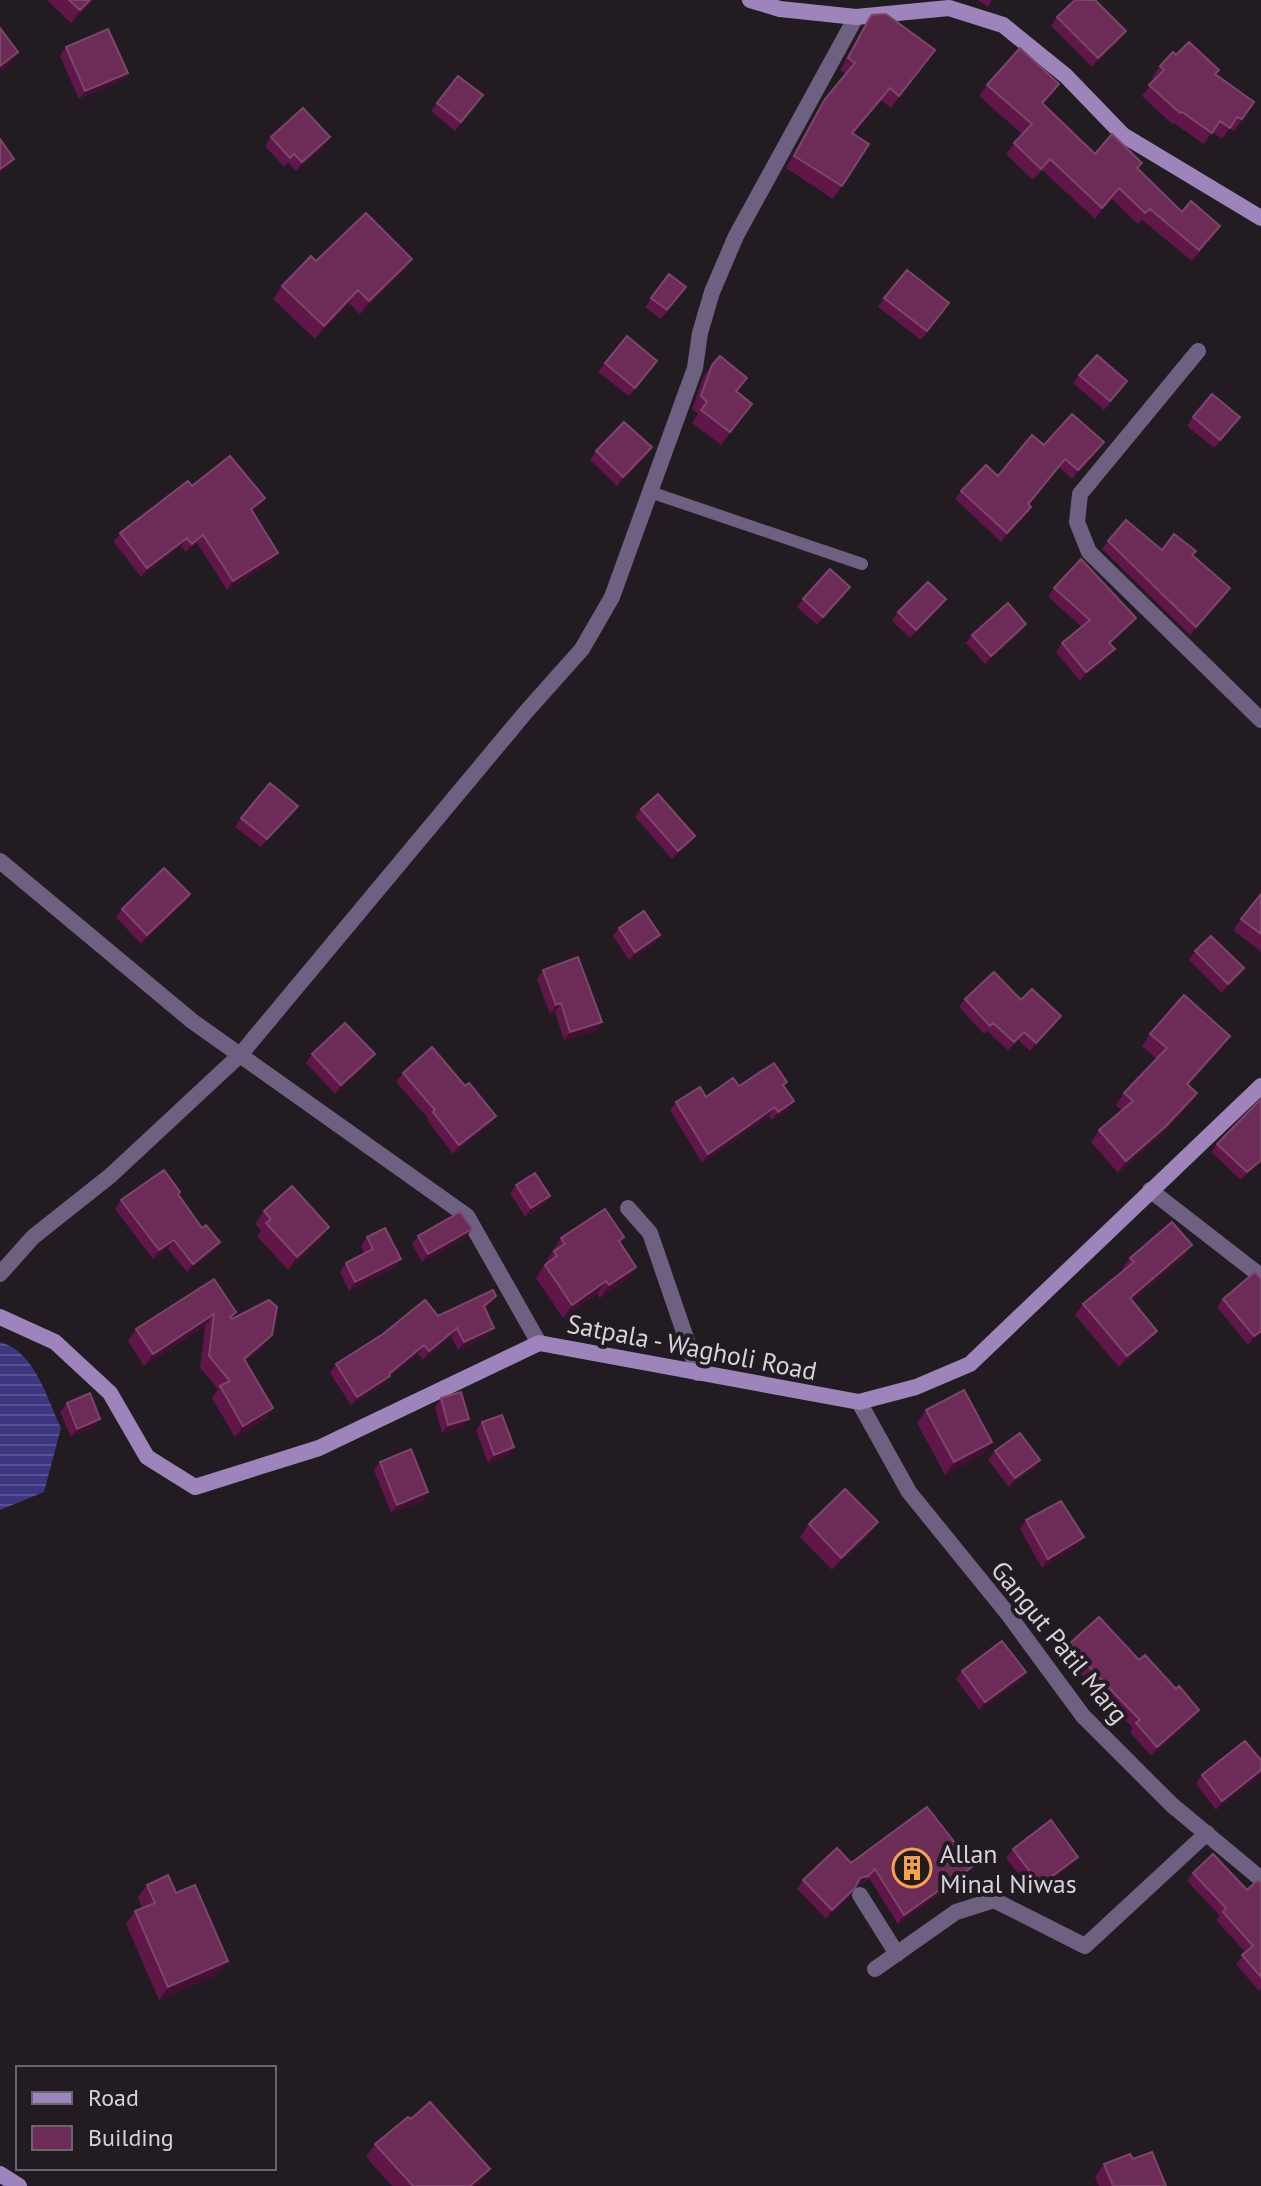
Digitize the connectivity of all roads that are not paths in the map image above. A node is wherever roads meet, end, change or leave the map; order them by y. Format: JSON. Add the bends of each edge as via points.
{"nodes":[{"id":1,"x":750,"y":0,"type":"edge"},
{"id":2,"x":856,"y":17,"type":"junction"},
{"id":3,"x":1261,"y":218,"type":"edge"},
{"id":4,"x":1198,"y":351,"type":"dead end"},
{"id":5,"x":650,"y":492,"type":"junction"},
{"id":6,"x":862,"y":564,"type":"dead end"},
{"id":7,"x":1259,"y":714,"type":"edge"},
{"id":8,"x":0,"y":861,"type":"edge"},
{"id":9,"x":240,"y":1055,"type":"junction"},
{"id":10,"x":1261,"y":1086,"type":"edge"},
{"id":11,"x":1150,"y":1190,"type":"junction"},
{"id":12,"x":628,"y":1208,"type":"dead end"},
{"id":13,"x":0,"y":1274,"type":"edge"},
{"id":14,"x":1261,"y":1276,"type":"edge"},
{"id":15,"x":0,"y":1317,"type":"edge"},
{"id":16,"x":539,"y":1343,"type":"junction"},
{"id":17,"x":698,"y":1373,"type":"junction"},
{"id":18,"x":859,"y":1402,"type":"junction"},
{"id":19,"x":1207,"y":1833,"type":"junction"},
{"id":20,"x":1261,"y":1879,"type":"edge"},
{"id":21,"x":860,"y":1895,"type":"edge"},
{"id":22,"x":897,"y":1954,"type":"junction"},
{"id":23,"x":875,"y":1969,"type":"dead end"},
{"id":24,"x":0,"y":2174,"type":"edge"},
{"id":25,"x":19,"y":2186,"type":"edge"}],
"edges":[{"from":1,"to":2,"type":"main road","via":[[780,9]]},
{"from":2,"to":3,"type":"main road","via":[[949,8],[1003,25],[1066,76],[1123,135]]},
{"from":2,"to":5,"type":"street","via":[[736,236],[712,292],[695,368]]},
{"from":4,"to":7,"type":"street","via":[[1080,494],[1077,522],[1089,552]]},
{"from":5,"to":6,"type":"lane"},
{"from":5,"to":9,"type":"street","via":[[612,597],[582,649]]},
{"from":8,"to":9,"type":"street","via":[[106,952]]},
{"from":9,"to":13,"type":"street","via":[[110,1176],[33,1237]]},
{"from":9,"to":16,"type":"street","via":[[467,1216]]},
{"from":10,"to":11,"type":"main road","name":"Satpala - Wagholi Road"},
{"from":11,"to":14,"type":"street"},
{"from":11,"to":18,"type":"main road","name":"Satpala - Wagholi Road","via":[[970,1364],[916,1387]]},
{"from":12,"to":17,"type":"street","via":[[650,1233]]},
{"from":15,"to":16,"type":"main road","name":"Satpala - Wagholi Road","via":[[55,1342],[110,1393],[147,1457],[195,1487],[319,1448]]},
{"from":16,"to":17,"type":"main road","name":"Satpala - Wagholi Road"},
{"from":17,"to":18,"type":"main road","name":"Satpala - Wagholi Road"},
{"from":18,"to":19,"type":"street","name":"Gangut Patil Marg","via":[[909,1492],[1083,1716]]},
{"from":19,"to":20,"type":"street","name":"Gangut Patil Marg"},
{"from":19,"to":22,"type":"street","via":[[1085,1946],[994,1900],[956,1912]]},
{"from":21,"to":22,"type":"street"},
{"from":22,"to":23,"type":"street"},
{"from":24,"to":25,"type":"main road"}]}
